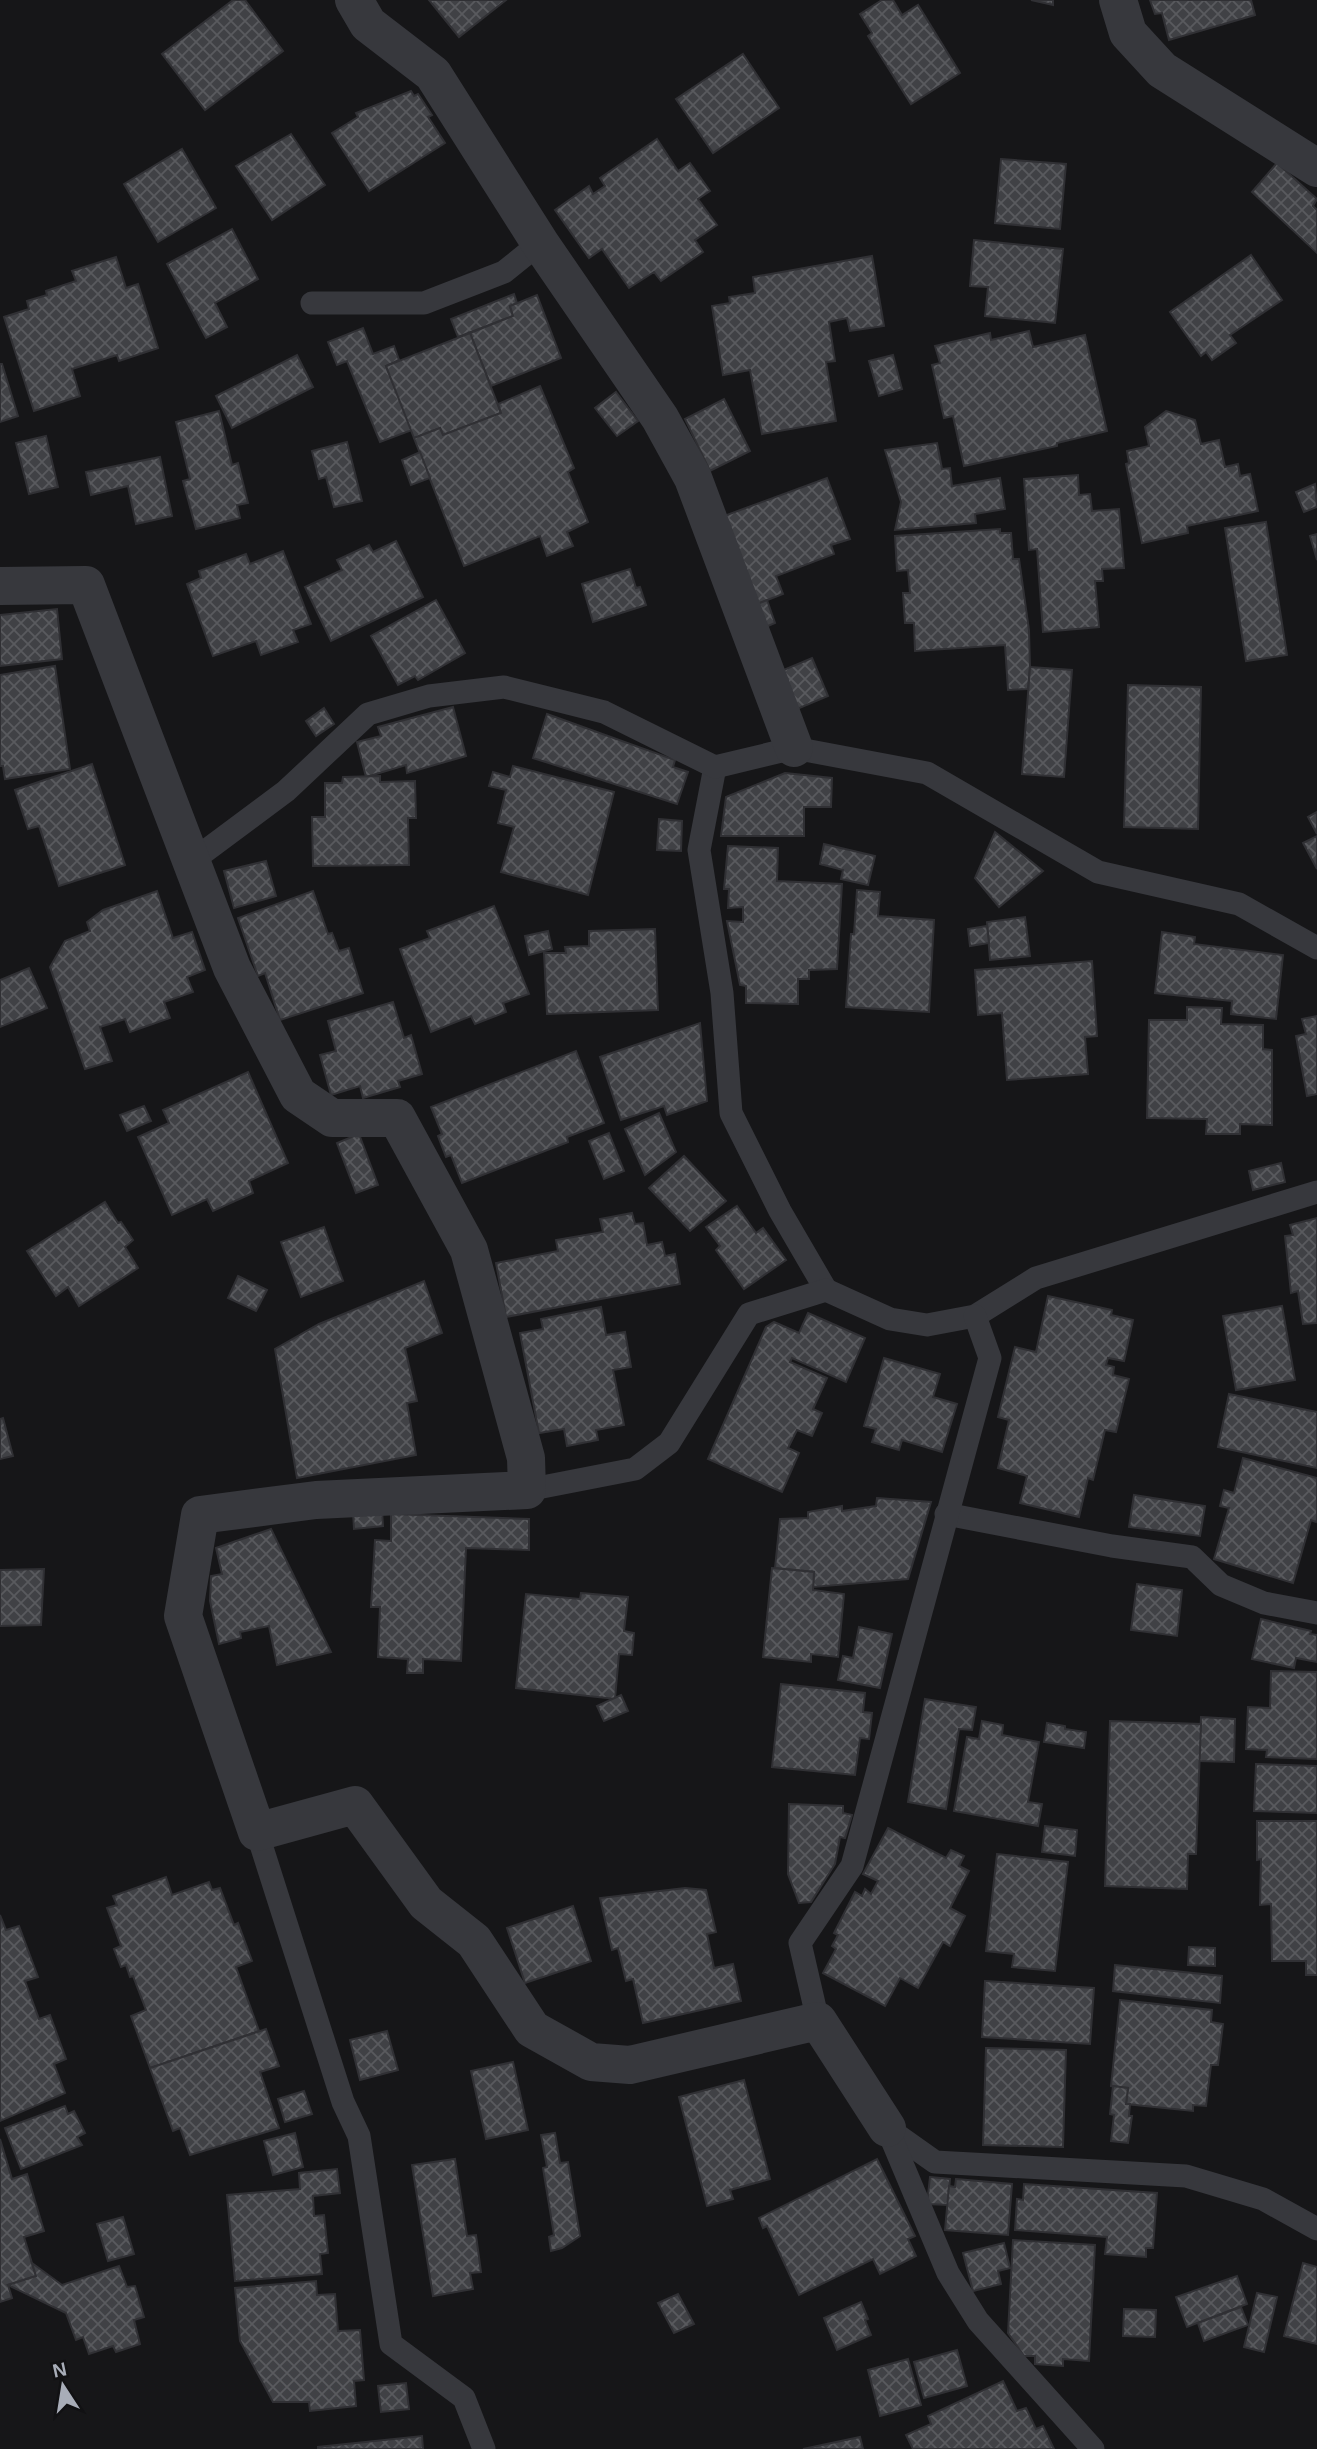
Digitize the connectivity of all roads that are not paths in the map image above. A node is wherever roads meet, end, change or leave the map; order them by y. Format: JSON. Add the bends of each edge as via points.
{"nodes":[{"id":1,"x":354,"y":0,"type":"edge"},
{"id":2,"x":1118,"y":0,"type":"edge"},
{"id":3,"x":1317,"y":168,"type":"edge"},
{"id":4,"x":540,"y":243,"type":"junction"},
{"id":5,"x":312,"y":303,"type":"dead end"},
{"id":6,"x":0,"y":586,"type":"edge"},
{"id":7,"x":794,"y":748,"type":"junction"},
{"id":8,"x":715,"y":767,"type":"junction"},
{"id":9,"x":192,"y":861,"type":"junction"},
{"id":10,"x":1317,"y":948,"type":"edge"},
{"id":11,"x":1317,"y":1192,"type":"edge"},
{"id":12,"x":825,"y":1290,"type":"junction"},
{"id":13,"x":975,"y":1315,"type":"junction"},
{"id":14,"x":527,"y":1490,"type":"junction"},
{"id":15,"x":946,"y":1514,"type":"junction"},
{"id":16,"x":1317,"y":1613,"type":"edge"},
{"id":17,"x":257,"y":1832,"type":"junction"},
{"id":18,"x":818,"y":2021,"type":"junction"},
{"id":19,"x":887,"y":2128,"type":"junction"},
{"id":20,"x":1317,"y":2229,"type":"edge"},
{"id":21,"x":484,"y":2449,"type":"edge"},
{"id":22,"x":1093,"y":2449,"type":"edge"}],
"edges":[{"from":1,"to":4,"type":"street","via":[[368,24],[433,74]]},
{"from":2,"to":3,"type":"street","via":[[1128,33],[1163,70]]},
{"from":4,"to":5,"type":"lane","via":[[504,272],[424,303]]},
{"from":4,"to":7,"type":"street","via":[[660,418],[693,478]]},
{"from":6,"to":9,"type":"street","via":[[86,585]]},
{"from":7,"to":8,"type":"lane"},
{"from":7,"to":10,"type":"lane","via":[[927,773],[1098,872],[1239,904]]},
{"from":8,"to":9,"type":"lane","via":[[604,712],[505,687],[429,696],[368,714],[286,791]]},
{"from":8,"to":12,"type":"lane","via":[[699,850],[722,993],[731,1112]]},
{"from":9,"to":14,"type":"street","via":[[232,968],[298,1095],[332,1118],[397,1118],[469,1250],[526,1458]]},
{"from":11,"to":13,"type":"lane","via":[[1036,1278]]},
{"from":12,"to":13,"type":"lane","via":[[890,1319],[927,1325]]},
{"from":12,"to":14,"type":"lane","via":[[749,1314],[669,1443],[635,1469]]},
{"from":13,"to":15,"type":"lane","via":[[990,1358]]},
{"from":14,"to":17,"type":"street","via":[[316,1500],[200,1515],[183,1615]]},
{"from":15,"to":16,"type":"lane","via":[[1192,1557],[1221,1585],[1264,1603]]},
{"from":15,"to":18,"type":"lane","via":[[852,1866],[800,1943]]},
{"from":17,"to":18,"type":"street","via":[[355,1805],[426,1903],[474,1941],[532,2029],[591,2062],[630,2064]]},
{"from":17,"to":21,"type":"lane","via":[[343,2102],[359,2136],[391,2344],[464,2398]]},
{"from":18,"to":19,"type":"street"},
{"from":19,"to":20,"type":"lane","via":[[935,2162],[1186,2176],[1264,2199]]},
{"from":19,"to":22,"type":"lane","via":[[948,2273],[978,2321]]}]}
